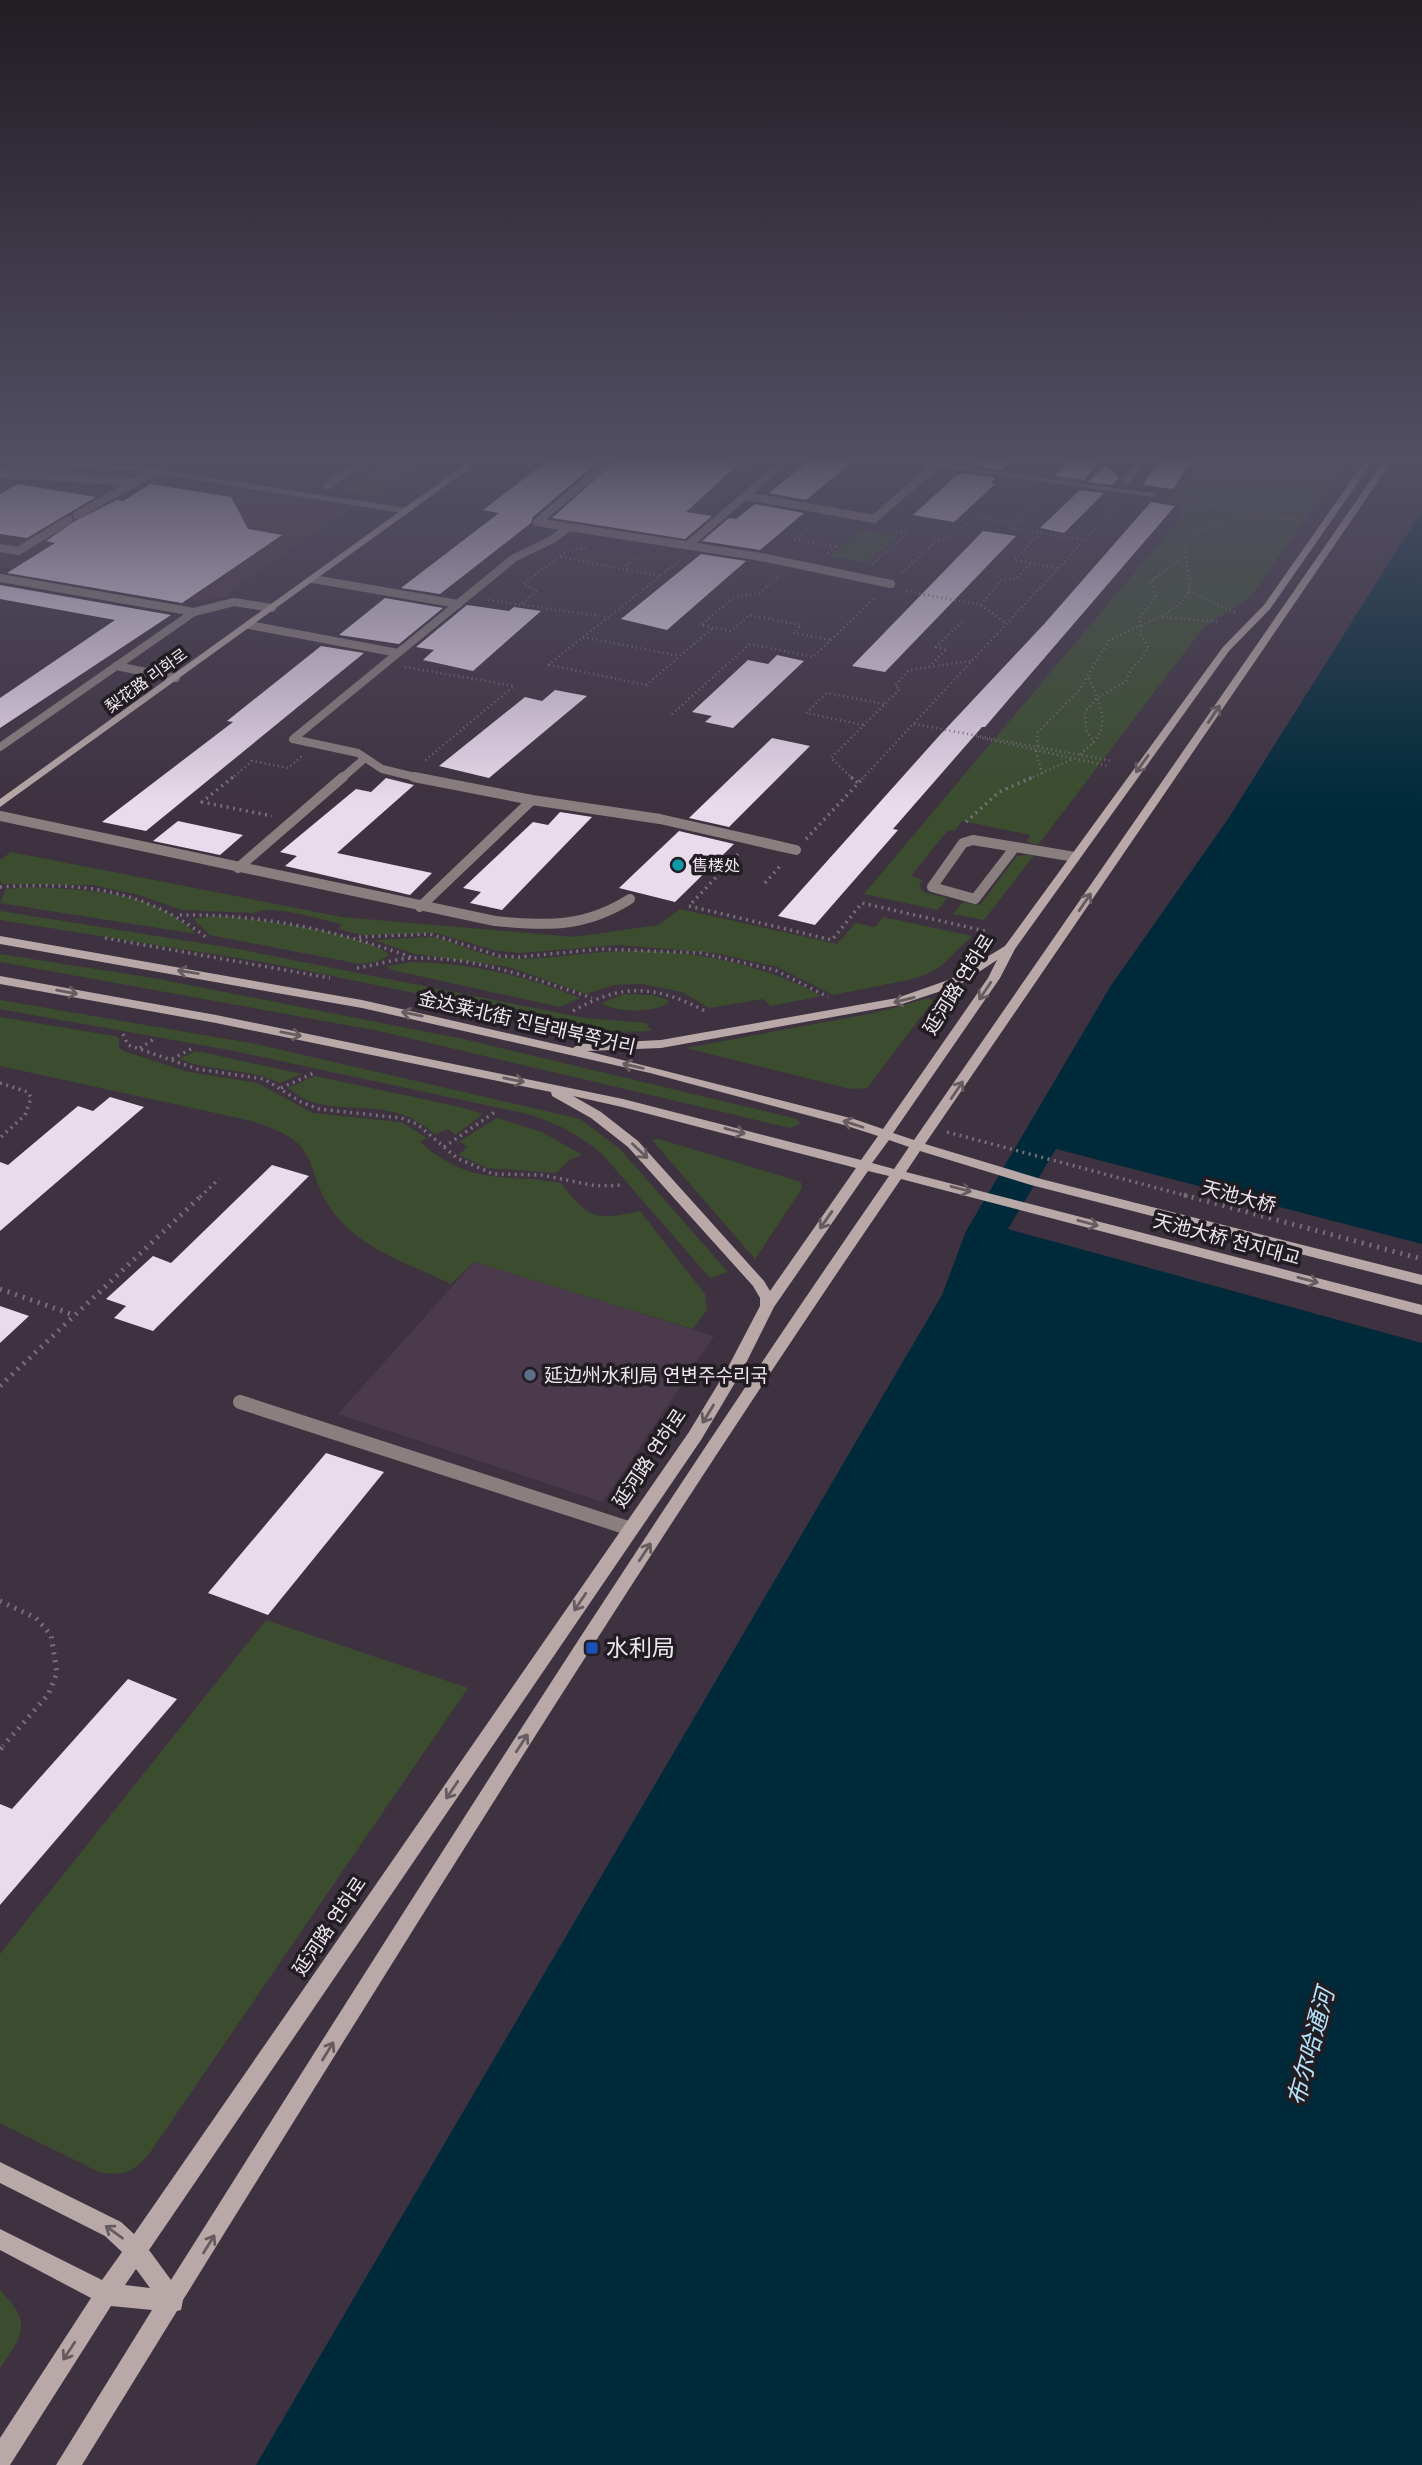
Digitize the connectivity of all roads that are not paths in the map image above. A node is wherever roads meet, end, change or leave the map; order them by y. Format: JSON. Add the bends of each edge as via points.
{"nodes":[{"id":1,"x":321,"y":573,"type":"edge"},
{"id":2,"x":495,"y":573,"type":"edge"},
{"id":3,"x":833,"y":573,"type":"edge"},
{"id":4,"x":1291,"y":573,"type":"edge"},
{"id":5,"x":1311,"y":573,"type":"edge"},
{"id":6,"x":0,"y":578,"type":"edge"},
{"id":7,"x":313,"y":579,"type":"junction"},
{"id":8,"x":888,"y":586,"type":"road end"},
{"id":9,"x":458,"y":604,"type":"junction"},
{"id":10,"x":272,"y":608,"type":"junction"},
{"id":11,"x":194,"y":612,"type":"junction"},
{"id":12,"x":249,"y":625,"type":"junction"},
{"id":13,"x":398,"y":653,"type":"junction"},
{"id":14,"x":116,"y":666,"type":"junction"},
{"id":15,"x":176,"y":677,"type":"junction"},
{"id":16,"x":0,"y":747,"type":"edge"},
{"id":17,"x":365,"y":758,"type":"junction"},
{"id":18,"x":531,"y":800,"type":"junction"},
{"id":19,"x":0,"y":804,"type":"edge"},
{"id":20,"x":0,"y":816,"type":"edge"},
{"id":21,"x":1016,"y":845,"type":"junction"},
{"id":22,"x":796,"y":850,"type":"road end"},
{"id":23,"x":1075,"y":857,"type":"junction"},
{"id":24,"x":238,"y":869,"type":"junction"},
{"id":25,"x":630,"y":899,"type":"dead end"},
{"id":26,"x":419,"y":907,"type":"junction"},
{"id":27,"x":0,"y":940,"type":"edge"},
{"id":28,"x":16,"y":943,"type":"junction"},
{"id":29,"x":0,"y":947,"type":"edge"},
{"id":30,"x":1009,"y":949,"type":"junction"},
{"id":31,"x":0,"y":980,"type":"edge"},
{"id":32,"x":561,"y":1049,"type":"junction"},
{"id":33,"x":543,"y":1086,"type":"junction"},
{"id":34,"x":886,"y":1135,"type":"junction"},
{"id":35,"x":918,"y":1146,"type":"junction"},
{"id":36,"x":865,"y":1164,"type":"junction"},
{"id":37,"x":901,"y":1173,"type":"junction"},
{"id":38,"x":1036,"y":1182,"type":"joint"},
{"id":39,"x":1422,"y":1280,"type":"edge"},
{"id":40,"x":767,"y":1306,"type":"junction"},
{"id":41,"x":1422,"y":1310,"type":"edge"},
{"id":42,"x":240,"y":1402,"type":"dead end"},
{"id":43,"x":631,"y":1529,"type":"junction"},
{"id":44,"x":0,"y":2172,"type":"edge"},
{"id":45,"x":0,"y":2239,"type":"edge"},
{"id":46,"x":137,"y":2251,"type":"junction"},
{"id":47,"x":106,"y":2294,"type":"junction"},
{"id":48,"x":173,"y":2302,"type":"junction"},
{"id":49,"x":0,"y":2459,"type":"edge"},
{"id":50,"x":68,"y":2465,"type":"edge"}],
"edges":[{"from":1,"to":7,"type":"main road","name":"梨花路 리화로"},
{"from":2,"to":9,"type":"lane"},
{"from":3,"to":8,"type":"lane"},
{"from":4,"to":23,"type":"main road","name":"延河路 연하로","one_way":true,"via":[[1267,607],[1226,649]]},
{"from":35,"to":5,"type":"main road","one_way":true},
{"from":6,"to":11,"type":"lane"},
{"from":7,"to":9,"type":"lane"},
{"from":7,"to":10,"type":"main road","name":"梨花路 리화로"},
{"from":9,"to":13,"type":"lane"},
{"from":10,"to":11,"type":"lane","via":[[234,602]]},
{"from":10,"to":12,"type":"main road","name":"梨花路 리화로"},
{"from":11,"to":14,"type":"lane"},
{"from":12,"to":13,"type":"lane"},
{"from":12,"to":15,"type":"main road","name":"梨花路 리화로"},
{"from":13,"to":17,"type":"lane","via":[[293,739],[349,750]]},
{"from":14,"to":15,"type":"lane"},
{"from":14,"to":16,"type":"lane"},
{"from":15,"to":19,"type":"main road","name":"梨花路 리화로"},
{"from":17,"to":18,"type":"lane","via":[[407,776]]},
{"from":17,"to":24,"type":"lane"},
{"from":18,"to":22,"type":"lane","via":[[660,819]]},
{"from":18,"to":26,"type":"lane"},
{"from":20,"to":24,"type":"lane"},
{"from":21,"to":21,"type":"lane","via":[[968,841],[932,883],[936,890],[975,900]]},
{"from":21,"to":23,"type":"lane"},
{"from":23,"to":30,"type":"main road","name":"延河路 연하로"},
{"from":24,"to":26,"type":"lane"},
{"from":25,"to":26,"type":"lane","via":[[604,915],[571,923],[499,922]]},
{"from":27,"to":28,"type":"main road","name":"金达莱北街 진달래북쪽거리"},
{"from":28,"to":29,"type":"main road"},
{"from":32,"to":28,"type":"main road","name":"金达莱北街 진달래북쪽거리","one_way":true,"via":[[362,1003]]},
{"from":30,"to":32,"type":"main road","one_way":true,"via":[[955,982],[899,1001],[662,1044]]},
{"from":30,"to":34,"type":"main road","name":"延河路 연하로","one_way":true},
{"from":31,"to":33,"type":"main road","one_way":true},
{"from":34,"to":32,"type":"main road","name":"金达莱北街 진달래북쪽거리","one_way":true},
{"from":33,"to":36,"type":"main road","one_way":true},
{"from":33,"to":40,"type":"main road","one_way":true,"via":[[596,1115],[634,1144],[759,1284]]},
{"from":34,"to":35,"type":"main road","name":"金达莱北街 진달래북쪽거리"},
{"from":34,"to":36,"type":"main road","name":"延河路 연하로"},
{"from":35,"to":37,"type":"main road"},
{"from":35,"to":38,"type":"main road","name":"金达莱北街 진달래북쪽거리"},
{"from":36,"to":37,"type":"main road"},
{"from":36,"to":40,"type":"main road","name":"延河路 연하로","one_way":true},
{"from":37,"to":41,"type":"main road","name":"天池大桥 천지대교","one_way":true},
{"from":48,"to":37,"type":"main road","one_way":true,"via":[[452,1850],[775,1352]]},
{"from":38,"to":39,"type":"main road","name":"天池大桥 천지대교"},
{"from":40,"to":43,"type":"main road","name":"延河路 연하로","one_way":true,"via":[[717,1399]]},
{"from":42,"to":43,"type":"lane"},
{"from":43,"to":46,"type":"main road","name":"延河路 연하로","one_way":true},
{"from":46,"to":44,"type":"main road","one_way":true,"via":[[113,2230]]},
{"from":45,"to":47,"type":"main road"},
{"from":46,"to":47,"type":"main road","name":"延河路 연하로"},
{"from":46,"to":48,"type":"main road"},
{"from":47,"to":48,"type":"main road"},
{"from":47,"to":49,"type":"main road","name":"延河路 연하로","one_way":true},
{"from":48,"to":50,"type":"main road"}]}
